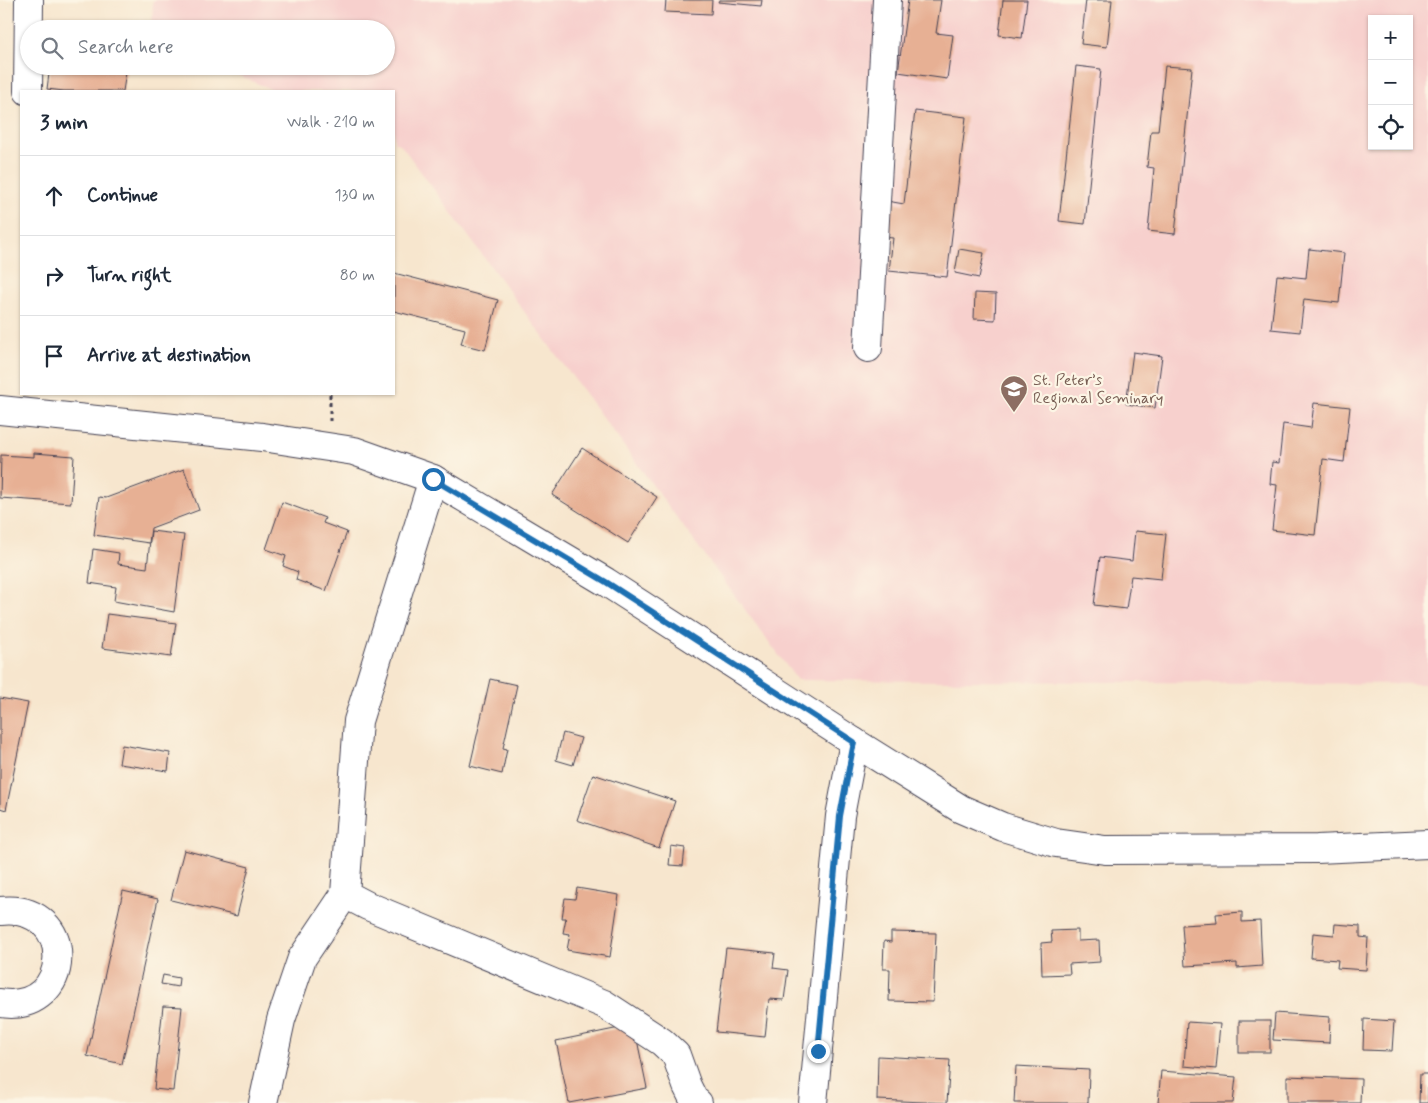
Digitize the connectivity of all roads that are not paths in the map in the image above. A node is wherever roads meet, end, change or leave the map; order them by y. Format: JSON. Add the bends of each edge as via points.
{"nodes":[{"id":1,"x":29,"y":0,"type":"edge"},
{"id":2,"x":887,"y":0,"type":"edge"},
{"id":3,"x":29,"y":20,"type":"edge"},
{"id":4,"x":28,"y":75,"type":"edge"},
{"id":5,"x":28,"y":90,"type":"edge"},
{"id":6,"x":868,"y":348,"type":"dead end"},
{"id":7,"x":28,"y":404,"type":"edge"},
{"id":8,"x":0,"y":410,"type":"edge"},
{"id":9,"x":433,"y":479,"type":"junction"},
{"id":10,"x":854,"y":742,"type":"junction"},
{"id":11,"x":1428,"y":844,"type":"edge"},
{"id":12,"x":345,"y":894,"type":"junction"},
{"id":13,"x":0,"y":911,"type":"edge"},
{"id":14,"x":0,"y":1003,"type":"edge"},
{"id":15,"x":264,"y":1103,"type":"edge"},
{"id":16,"x":698,"y":1103,"type":"edge"},
{"id":17,"x":813,"y":1103,"type":"edge"}],
"edges":[{"from":1,"to":3,"type":"street"},
{"from":2,"to":6,"type":"street"},
{"from":4,"to":5,"type":"street"},
{"from":7,"to":8,"type":"street"},
{"from":7,"to":9,"type":"street","via":[[354,451]]},
{"from":9,"to":10,"type":"street","via":[[606,582]]},
{"from":9,"to":12,"type":"street","via":[[358,721]]},
{"from":10,"to":11,"type":"street","via":[[961,808],[1003,827],[1056,843],[1105,850],[1317,849]]},
{"from":10,"to":17,"type":"street","via":[[840,816]]},
{"from":12,"to":15,"type":"street","via":[[302,958],[281,1020]]},
{"from":12,"to":16,"type":"street","via":[[604,1004],[662,1042],[676,1055],[687,1086]]},
{"from":13,"to":14,"type":"street","via":[[26,912],[48,927],[55,939],[58,966],[46,990],[35,998],[22,1003]]}]}
